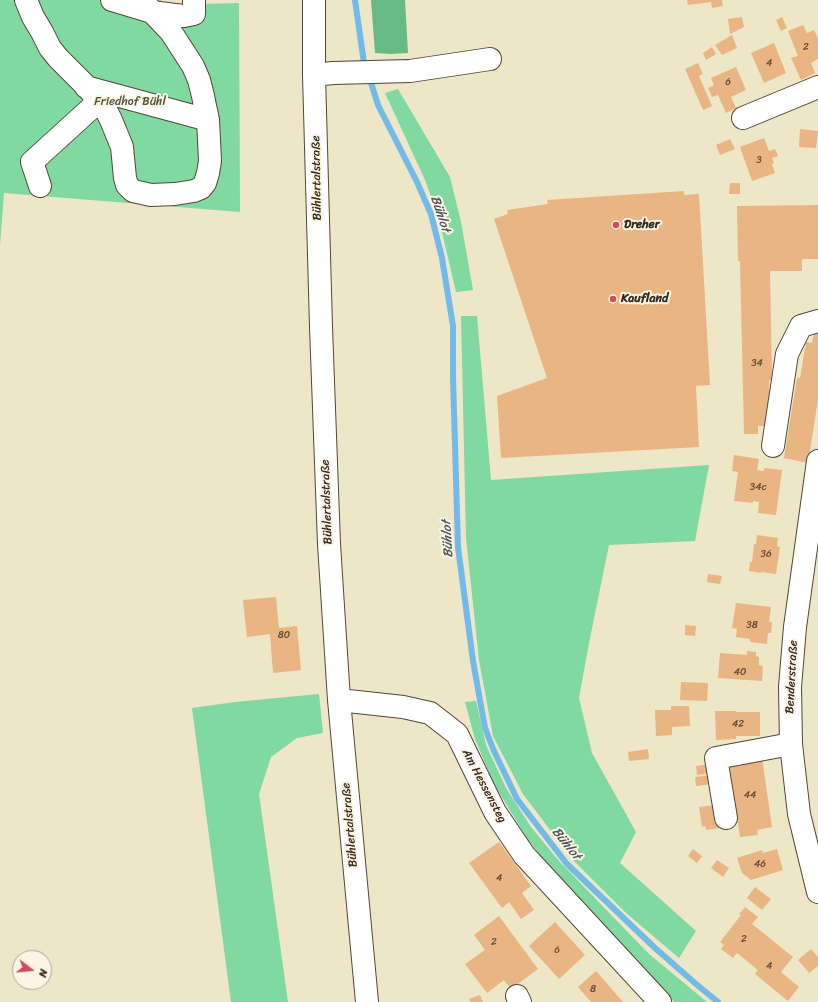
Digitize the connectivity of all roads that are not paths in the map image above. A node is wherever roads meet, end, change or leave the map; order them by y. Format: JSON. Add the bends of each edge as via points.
{"nodes":[{"id":1,"x":26,"y":0,"type":"edge"},
{"id":2,"x":112,"y":0,"type":"edge"},
{"id":3,"x":194,"y":0,"type":"edge"},
{"id":4,"x":314,"y":0,"type":"edge"},
{"id":5,"x":148,"y":6,"type":"edge"},
{"id":6,"x":490,"y":59,"type":"dead end"},
{"id":7,"x":323,"y":74,"type":"junction"},
{"id":8,"x":818,"y":87,"type":"edge"},
{"id":9,"x":93,"y":94,"type":"junction"},
{"id":10,"x":744,"y":118,"type":"dead end"},
{"id":11,"x":208,"y":120,"type":"junction"},
{"id":12,"x":40,"y":186,"type":"dead end"},
{"id":13,"x":818,"y":321,"type":"edge"},
{"id":14,"x":773,"y":446,"type":"dead end"},
{"id":15,"x":818,"y":461,"type":"edge"},
{"id":16,"x":338,"y":700,"type":"junction"},
{"id":17,"x":791,"y":744,"type":"junction"},
{"id":18,"x":726,"y":818,"type":"dead end"},
{"id":19,"x":818,"y":892,"type":"edge"},
{"id":20,"x":367,"y":1002,"type":"edge"},
{"id":21,"x":660,"y":1002,"type":"edge"}],
"edges":[{"from":1,"to":9,"type":"street","via":[[50,48]]},
{"from":2,"to":5,"type":"street"},
{"from":3,"to":5,"type":"street","via":[[194,14],[184,16],[167,14]]},
{"from":4,"to":7,"type":"street","name":"Bühlertalstraße"},
{"from":5,"to":11,"type":"street","via":[[193,66],[199,80]]},
{"from":6,"to":7,"type":"street","via":[[416,71]]},
{"from":7,"to":16,"type":"street","name":"Bühlertalstraße","via":[[324,409]]},
{"from":8,"to":10,"type":"street"},
{"from":9,"to":11,"type":"street"},
{"from":9,"to":11,"type":"street","via":[[111,120],[122,147],[127,185],[133,191],[151,195],[175,194],[201,188],[205,183],[210,161]]},
{"from":9,"to":12,"type":"street","via":[[32,162]]},
{"from":13,"to":14,"type":"street","via":[[801,326],[787,354]]},
{"from":15,"to":17,"type":"street","name":"Benderstraße","via":[[795,627],[790,687]]},
{"from":16,"to":20,"type":"street","name":"Bühlertalstraße"},
{"from":16,"to":21,"type":"street","name":"Am Hessensteg","via":[[403,707],[430,713],[457,734],[495,812],[524,855]]},
{"from":17,"to":18,"type":"street","via":[[716,758]]},
{"from":17,"to":19,"type":"street","name":"Benderstraße","via":[[799,814]]}]}
